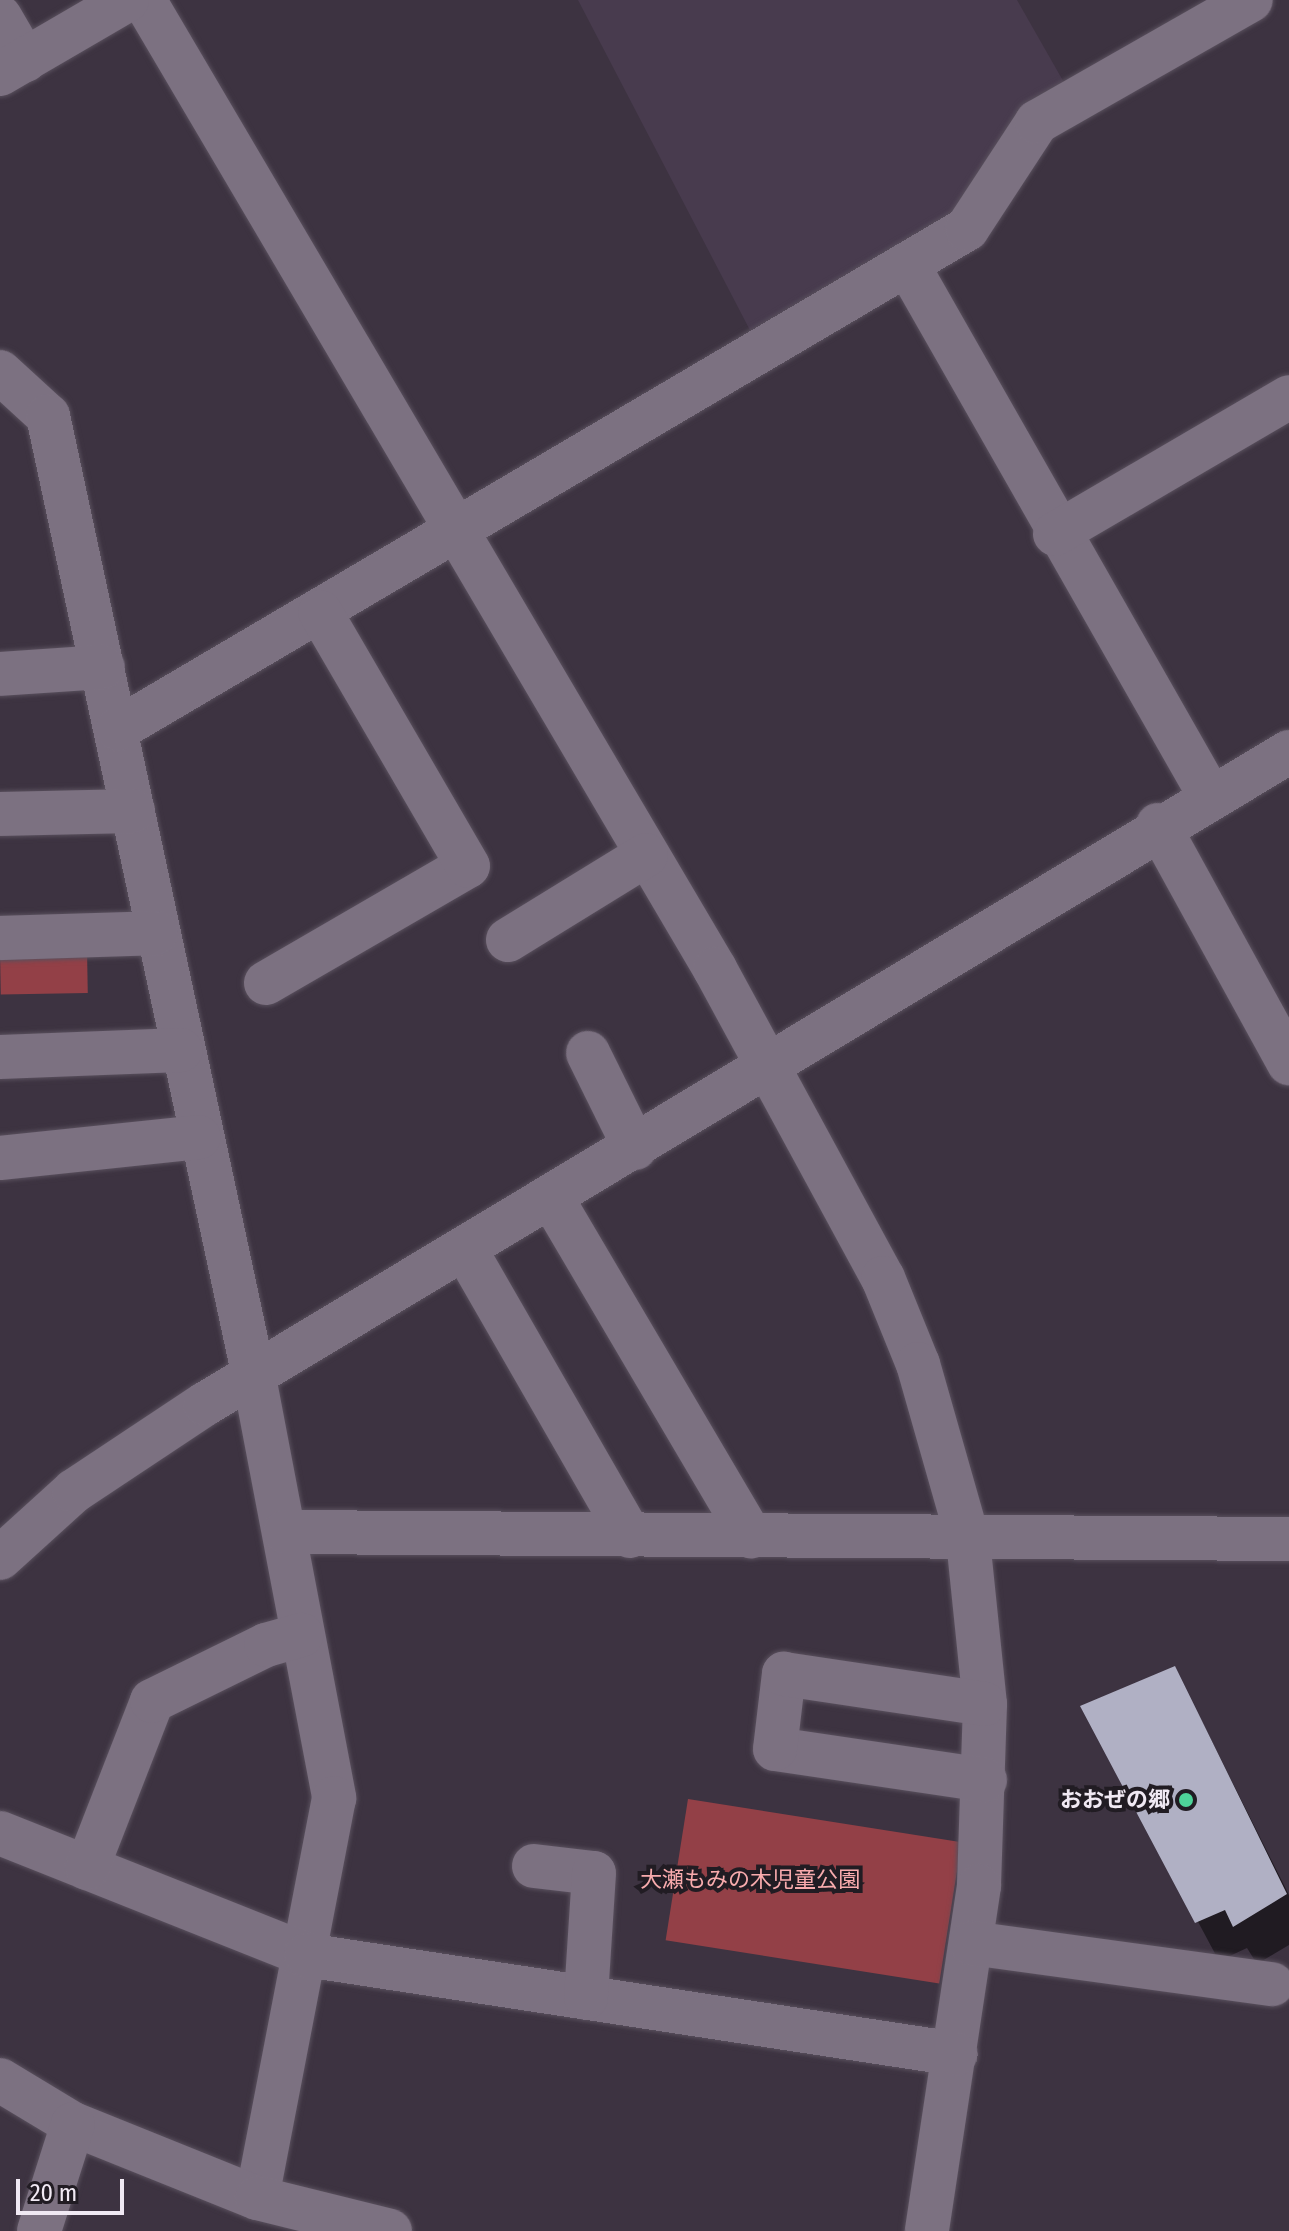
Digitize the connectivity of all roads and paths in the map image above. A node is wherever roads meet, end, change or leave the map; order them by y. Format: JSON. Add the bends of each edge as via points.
{"nodes":[{"id":1,"x":127,"y":0,"type":"edge"},
{"id":2,"x":144,"y":0,"type":"edge"},
{"id":3,"x":1251,"y":0,"type":"edge"},
{"id":4,"x":0,"y":17,"type":"edge"},
{"id":5,"x":12,"y":67,"type":"edge"},
{"id":6,"x":907,"y":264,"type":"junction"},
{"id":7,"x":0,"y":372,"type":"edge"},
{"id":8,"x":1289,"y":397,"type":"edge"},
{"id":9,"x":456,"y":531,"type":"junction"},
{"id":10,"x":1055,"y":534,"type":"junction"},
{"id":11,"x":320,"y":612,"type":"junction"},
{"id":12,"x":103,"y":667,"type":"junction"},
{"id":13,"x":0,"y":674,"type":"edge"},
{"id":14,"x":118,"y":729,"type":"junction"},
{"id":15,"x":1283,"y":769,"type":"edge"},
{"id":16,"x":1209,"y":794,"type":"junction"},
{"id":17,"x":133,"y":811,"type":"junction"},
{"id":18,"x":0,"y":814,"type":"edge"},
{"id":19,"x":1158,"y":825,"type":"junction"},
{"id":20,"x":646,"y":855,"type":"junction"},
{"id":21,"x":156,"y":933,"type":"junction"},
{"id":22,"x":0,"y":938,"type":"edge"},
{"id":23,"x":508,"y":940,"type":"dead end"},
{"id":24,"x":266,"y":983,"type":"dead end"},
{"id":25,"x":181,"y":1050,"type":"junction"},
{"id":26,"x":588,"y":1053,"type":"dead end"},
{"id":27,"x":0,"y":1057,"type":"edge"},
{"id":28,"x":1289,"y":1063,"type":"edge"},
{"id":29,"x":765,"y":1068,"type":"junction"},
{"id":30,"x":199,"y":1137,"type":"junction"},
{"id":31,"x":635,"y":1148,"type":"junction"},
{"id":32,"x":0,"y":1158,"type":"edge"},
{"id":33,"x":551,"y":1197,"type":"junction"},
{"id":34,"x":465,"y":1249,"type":"junction"},
{"id":35,"x":254,"y":1377,"type":"junction"},
{"id":36,"x":285,"y":1532,"type":"junction"},
{"id":37,"x":630,"y":1536,"type":"junction"},
{"id":38,"x":751,"y":1537,"type":"junction"},
{"id":39,"x":1289,"y":1539,"type":"edge"},
{"id":40,"x":968,"y":1540,"type":"junction"},
{"id":41,"x":0,"y":1558,"type":"edge"},
{"id":42,"x":302,"y":1635,"type":"junction"},
{"id":43,"x":985,"y":1704,"type":"junction"},
{"id":44,"x":985,"y":1780,"type":"junction"},
{"id":45,"x":0,"y":1833,"type":"edge"},
{"id":46,"x":534,"y":1866,"type":"dead end"},
{"id":47,"x":87,"y":1868,"type":"junction"},
{"id":48,"x":971,"y":1943,"type":"junction"},
{"id":49,"x":306,"y":1955,"type":"junction"},
{"id":50,"x":1272,"y":1984,"type":"dead end"},
{"id":51,"x":586,"y":1998,"type":"junction"},
{"id":52,"x":956,"y":2054,"type":"junction"},
{"id":53,"x":0,"y":2080,"type":"edge"},
{"id":54,"x":73,"y":2124,"type":"junction"},
{"id":55,"x":257,"y":2198,"type":"junction"},
{"id":56,"x":39,"y":2231,"type":"edge"},
{"id":57,"x":390,"y":2231,"type":"edge"},
{"id":58,"x":927,"y":2231,"type":"edge"}],
"edges":[{"from":1,"to":5,"type":"street"},
{"from":2,"to":9,"type":"street"},
{"from":3,"to":6,"type":"street","via":[[1037,122],[967,229]]},
{"from":4,"to":5,"type":"street"},
{"from":6,"to":9,"type":"street"},
{"from":6,"to":10,"type":"street"},
{"from":7,"to":12,"type":"street","via":[[48,416]]},
{"from":8,"to":10,"type":"street"},
{"from":9,"to":11,"type":"street"},
{"from":9,"to":20,"type":"street"},
{"from":10,"to":16,"type":"street"},
{"from":11,"to":14,"type":"street"},
{"from":11,"to":24,"type":"street","via":[[468,866]]},
{"from":12,"to":13,"type":"street"},
{"from":12,"to":14,"type":"street"},
{"from":14,"to":17,"type":"street"},
{"from":15,"to":16,"type":"street"},
{"from":16,"to":19,"type":"street"},
{"from":17,"to":18,"type":"street"},
{"from":17,"to":21,"type":"street"},
{"from":19,"to":28,"type":"street"},
{"from":19,"to":29,"type":"street"},
{"from":20,"to":23,"type":"street"},
{"from":20,"to":29,"type":"street"},
{"from":21,"to":22,"type":"street"},
{"from":21,"to":25,"type":"street"},
{"from":25,"to":27,"type":"street"},
{"from":25,"to":30,"type":"street"},
{"from":26,"to":31,"type":"street"},
{"from":29,"to":31,"type":"street"},
{"from":29,"to":40,"type":"street","via":[[883,1278],[942,1435]]},
{"from":30,"to":32,"type":"street"},
{"from":30,"to":35,"type":"street"},
{"from":31,"to":33,"type":"street"},
{"from":33,"to":34,"type":"street"},
{"from":33,"to":38,"type":"street"},
{"from":34,"to":35,"type":"street"},
{"from":34,"to":37,"type":"street"},
{"from":35,"to":36,"type":"street"},
{"from":35,"to":41,"type":"street","via":[[74,1491]]},
{"from":36,"to":37,"type":"street"},
{"from":36,"to":42,"type":"street"},
{"from":37,"to":38,"type":"street"},
{"from":38,"to":40,"type":"street"},
{"from":39,"to":40,"type":"street"},
{"from":40,"to":43,"type":"street"},
{"from":42,"to":47,"type":"street","via":[[266,1645],[152,1701]]},
{"from":42,"to":49,"type":"street","via":[[334,1798]]},
{"from":43,"to":44,"type":"street"},
{"from":43,"to":44,"type":"street","via":[[784,1674],[775,1749]]},
{"from":44,"to":48,"type":"street"},
{"from":45,"to":47,"type":"street"},
{"from":46,"to":51,"type":"street","via":[[594,1873]]},
{"from":47,"to":49,"type":"street"},
{"from":48,"to":50,"type":"street"},
{"from":48,"to":52,"type":"street"},
{"from":49,"to":51,"type":"street"},
{"from":49,"to":55,"type":"street"},
{"from":51,"to":52,"type":"street"},
{"from":52,"to":58,"type":"street"},
{"from":53,"to":54,"type":"street"},
{"from":54,"to":55,"type":"street"},
{"from":54,"to":56,"type":"street"},
{"from":55,"to":57,"type":"street"}]}
